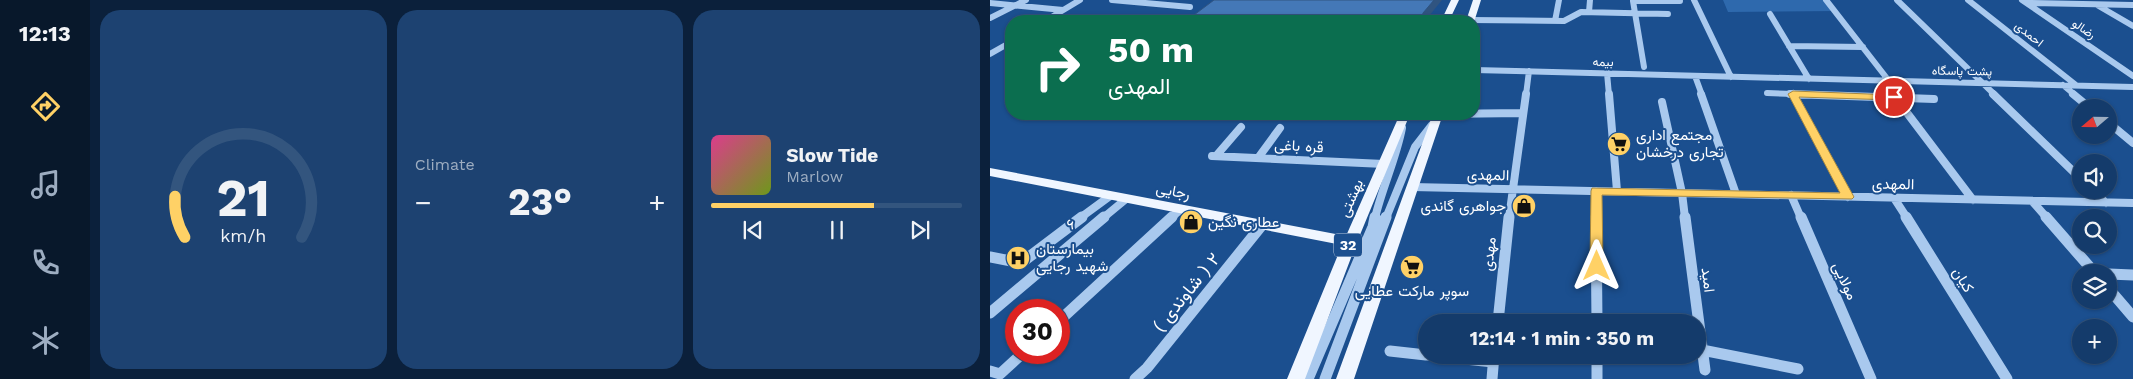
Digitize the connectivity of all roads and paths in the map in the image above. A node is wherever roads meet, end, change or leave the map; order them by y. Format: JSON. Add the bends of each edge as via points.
{"nodes":[{"id":1,"x":1026,"y":0,"type":"edge"},
{"id":2,"x":1080,"y":0,"type":"edge"},
{"id":3,"x":1112,"y":0,"type":"edge"},
{"id":4,"x":1472,"y":0,"type":"edge"},
{"id":5,"x":1477,"y":0,"type":"edge"},
{"id":6,"x":1559,"y":0,"type":"edge"},
{"id":7,"x":1590,"y":0,"type":"edge"},
{"id":8,"x":1694,"y":0,"type":"edge"},
{"id":9,"x":1826,"y":0,"type":"edge"},
{"id":10,"x":1897,"y":0,"type":"edge"},
{"id":11,"x":1968,"y":0,"type":"edge"},
{"id":12,"x":2089,"y":0,"type":"edge"},
{"id":13,"x":1680,"y":1,"type":"edge"},
{"id":14,"x":1455,"y":2,"type":"edge"},
{"id":15,"x":2025,"y":2,"type":"edge"},
{"id":16,"x":990,"y":3,"type":"edge"},
{"id":17,"x":2096,"y":4,"type":"junction"},
{"id":18,"x":2133,"y":5,"type":"edge"},
{"id":19,"x":1015,"y":6,"type":"junction"},
{"id":20,"x":1190,"y":6,"type":"dead end"},
{"id":21,"x":1063,"y":10,"type":"junction"},
{"id":22,"x":1589,"y":12,"type":"junction"},
{"id":23,"x":1635,"y":13,"type":"junction"},
{"id":24,"x":1668,"y":14,"type":"dead end"},
{"id":25,"x":1770,"y":14,"type":"dead end"},
{"id":26,"x":1055,"y":15,"type":"edge"},
{"id":27,"x":1448,"y":15,"type":"edge"},
{"id":28,"x":1471,"y":15,"type":"edge"},
{"id":29,"x":1472,"y":15,"type":"edge"},
{"id":30,"x":990,"y":18,"type":"edge"},
{"id":31,"x":1480,"y":18,"type":"edge"},
{"id":32,"x":1555,"y":21,"type":"junction"},
{"id":33,"x":2133,"y":26,"type":"edge"},
{"id":34,"x":1005,"y":45,"type":"edge"},
{"id":35,"x":1789,"y":46,"type":"junction"},
{"id":36,"x":1863,"y":48,"type":"junction"},
{"id":37,"x":990,"y":54,"type":"edge"},
{"id":38,"x":1644,"y":67,"type":"dead end"},
{"id":39,"x":1480,"y":70,"type":"edge"},
{"id":40,"x":1529,"y":72,"type":"junction"},
{"id":41,"x":1607,"y":74,"type":"junction"},
{"id":42,"x":1694,"y":76,"type":"junction"},
{"id":43,"x":2133,"y":76,"type":"edge"},
{"id":44,"x":1731,"y":77,"type":"junction"},
{"id":45,"x":1809,"y":79,"type":"junction"},
{"id":46,"x":1889,"y":81,"type":"junction"},
{"id":47,"x":1982,"y":83,"type":"junction"},
{"id":48,"x":2062,"y":85,"type":"junction"},
{"id":49,"x":2076,"y":85,"type":"junction"},
{"id":50,"x":2133,"y":87,"type":"edge"},
{"id":51,"x":1767,"y":93,"type":"dead end"},
{"id":52,"x":1793,"y":94,"type":"junction"},
{"id":53,"x":1894,"y":97,"type":"junction"},
{"id":54,"x":1934,"y":99,"type":"dead end"},
{"id":55,"x":2079,"y":99,"type":"edge"},
{"id":56,"x":1662,"y":102,"type":"dead end"},
{"id":57,"x":1523,"y":114,"type":"junction"},
{"id":58,"x":1480,"y":115,"type":"edge"},
{"id":59,"x":1403,"y":120,"type":"edge"},
{"id":60,"x":1404,"y":120,"type":"edge"},
{"id":61,"x":1434,"y":120,"type":"edge"},
{"id":62,"x":1436,"y":120,"type":"edge"},
{"id":63,"x":1241,"y":127,"type":"dead end"},
{"id":64,"x":1280,"y":128,"type":"dead end"},
{"id":65,"x":2118,"y":130,"type":"edge"},
{"id":66,"x":2133,"y":143,"type":"edge"},
{"id":67,"x":1258,"y":158,"type":"junction"},
{"id":68,"x":1384,"y":164,"type":"junction"},
{"id":69,"x":2072,"y":169,"type":"edge"},
{"id":70,"x":990,"y":172,"type":"edge"},
{"id":71,"x":1412,"y":187,"type":"junction"},
{"id":72,"x":1512,"y":189,"type":"junction"},
{"id":73,"x":1596,"y":191,"type":"junction"},
{"id":74,"x":1617,"y":191,"type":"junction"},
{"id":75,"x":1682,"y":193,"type":"junction"},
{"id":76,"x":1736,"y":194,"type":"junction"},
{"id":77,"x":1791,"y":195,"type":"junction"},
{"id":78,"x":1110,"y":196,"type":"junction"},
{"id":79,"x":1848,"y":197,"type":"junction"},
{"id":80,"x":1894,"y":198,"type":"junction"},
{"id":81,"x":1126,"y":199,"type":"junction"},
{"id":82,"x":2102,"y":199,"type":"edge"},
{"id":83,"x":1973,"y":200,"type":"junction"},
{"id":84,"x":2032,"y":201,"type":"junction"},
{"id":85,"x":2106,"y":203,"type":"junction"},
{"id":86,"x":2133,"y":203,"type":"edge"},
{"id":87,"x":1181,"y":210,"type":"junction"},
{"id":88,"x":1262,"y":225,"type":"junction"},
{"id":89,"x":1350,"y":242,"type":"junction"},
{"id":90,"x":990,"y":257,"type":"edge"},
{"id":91,"x":2087,"y":264,"type":"edge"},
{"id":92,"x":2117,"y":274,"type":"edge"},
{"id":93,"x":2133,"y":275,"type":"edge"},
{"id":94,"x":2117,"y":297,"type":"edge"},
{"id":95,"x":1070,"y":311,"type":"edge"},
{"id":96,"x":2131,"y":312,"type":"edge"},
{"id":97,"x":990,"y":313,"type":"edge"},
{"id":98,"x":1499,"y":314,"type":"edge"},
{"id":99,"x":1597,"y":314,"type":"edge"},
{"id":100,"x":1697,"y":314,"type":"edge"},
{"id":101,"x":1390,"y":351,"type":"dead end"},
{"id":102,"x":1706,"y":351,"type":"edge"},
{"id":103,"x":1418,"y":354,"type":"edge"},
{"id":104,"x":1007,"y":364,"type":"edge"},
{"id":105,"x":1493,"y":364,"type":"edge"},
{"id":106,"x":1597,"y":364,"type":"edge"},
{"id":107,"x":1703,"y":364,"type":"edge"},
{"id":108,"x":1798,"y":369,"type":"dead end"},
{"id":109,"x":1704,"y":370,"type":"dead end"},
{"id":110,"x":995,"y":373,"type":"edge"},
{"id":111,"x":1135,"y":379,"type":"edge"},
{"id":112,"x":1296,"y":379,"type":"edge"},
{"id":113,"x":1308,"y":379,"type":"edge"},
{"id":114,"x":1325,"y":379,"type":"edge"},
{"id":115,"x":1345,"y":379,"type":"edge"},
{"id":116,"x":1492,"y":379,"type":"edge"},
{"id":117,"x":1597,"y":379,"type":"edge"},
{"id":118,"x":1871,"y":379,"type":"edge"},
{"id":119,"x":2007,"y":379,"type":"edge"}],
"edges":[{"from":1,"to":19,"type":"street"},
{"from":2,"to":21,"type":"street"},
{"from":3,"to":20,"type":"street"},
{"from":4,"to":28,"type":"street"},
{"from":5,"to":29,"type":"main road"},
{"from":6,"to":32,"type":"street"},
{"from":7,"to":22,"type":"street"},
{"from":8,"to":44,"type":"street"},
{"from":9,"to":36,"type":"street"},
{"from":10,"to":47,"type":"street"},
{"from":11,"to":49,"type":"street","name":"احمدی"},
{"from":12,"to":17,"type":"street"},
{"from":13,"to":23,"type":"street","via":[[1636,0],[1633,2]]},
{"from":14,"to":27,"type":"main road"},
{"from":15,"to":17,"type":"street"},
{"from":15,"to":43,"type":"street","name":"رضالو"},
{"from":16,"to":19,"type":"street"},
{"from":17,"to":18,"type":"street"},
{"from":17,"to":33,"type":"street"},
{"from":19,"to":21,"type":"street"},
{"from":19,"to":30,"type":"street"},
{"from":21,"to":26,"type":"street"},
{"from":22,"to":23,"type":"street"},
{"from":22,"to":32,"type":"street","via":[[1577,13],[1570,20]]},
{"from":23,"to":24,"type":"street"},
{"from":23,"to":38,"type":"street"},
{"from":25,"to":35,"type":"street"},
{"from":31,"to":32,"type":"street"},
{"from":34,"to":37,"type":"street"},
{"from":35,"to":36,"type":"street"},
{"from":35,"to":45,"type":"street"},
{"from":36,"to":46,"type":"street"},
{"from":39,"to":40,"type":"street","name":"بیمه"},
{"from":40,"to":41,"type":"street","name":"بیمه"},
{"from":40,"to":57,"type":"street","name":"مهدی"},
{"from":41,"to":42,"type":"street","name":"بیمه"},
{"from":41,"to":74,"type":"street"},
{"from":42,"to":44,"type":"street","name":"بیمه"},
{"from":42,"to":76,"type":"street"},
{"from":44,"to":45,"type":"street","name":"پشت پاسگاه"},
{"from":45,"to":46,"type":"street","name":"پشت پاسگاه"},
{"from":46,"to":47,"type":"street","name":"پشت پاسگاه"},
{"from":47,"to":48,"type":"street","name":"پشت پاسگاه"},
{"from":47,"to":69,"type":"street"},
{"from":48,"to":49,"type":"street","name":"پشت پاسگاه"},
{"from":48,"to":55,"type":"street"},
{"from":49,"to":50,"type":"street","name":"پشت پاسگاه"},
{"from":51,"to":52,"type":"street"},
{"from":52,"to":53,"type":"street"},
{"from":52,"to":79,"type":"street"},
{"from":53,"to":54,"type":"street"},
{"from":53,"to":83,"type":"street"},
{"from":56,"to":75,"type":"street","name":"امید"},
{"from":57,"to":58,"type":"street"},
{"from":57,"to":72,"type":"street","name":"مهدی"},
{"from":59,"to":68,"type":"main road","name":"بهشتی","number":"32"},
{"from":60,"to":113,"type":"street","via":[[1373,227]]},
{"from":61,"to":114,"type":"street","via":[[1402,173]]},
{"from":62,"to":71,"type":"main road"},
{"from":63,"to":67,"type":"street","name":"قره باغی","via":[[1214,156]]},
{"from":64,"to":67,"type":"street"},
{"from":65,"to":66,"type":"street"},
{"from":67,"to":68,"type":"street","name":"قره باغی"},
{"from":68,"to":89,"type":"main road","name":"بهشتی","number":"32"},
{"from":70,"to":78,"type":"main road","name":"رجایی"},
{"from":71,"to":72,"type":"street","name":"المهدی"},
{"from":71,"to":115,"type":"main road"},
{"from":72,"to":73,"type":"street","name":"المهدی"},
{"from":72,"to":98,"type":"street","name":"مهدی"},
{"from":73,"to":74,"type":"street","name":"المهدی"},
{"from":73,"to":99,"type":"street"},
{"from":74,"to":75,"type":"street","name":"المهدی"},
{"from":75,"to":76,"type":"street","name":"المهدی"},
{"from":75,"to":100,"type":"street","name":"امید"},
{"from":76,"to":77,"type":"street","name":"المهدی"},
{"from":77,"to":79,"type":"street","name":"المهدی"},
{"from":77,"to":118,"type":"street","name":"مولایی"},
{"from":78,"to":81,"type":"main road","name":"رجایی"},
{"from":78,"to":90,"type":"street","via":[[1021,264]]},
{"from":79,"to":80,"type":"street","name":"المهدی"},
{"from":80,"to":83,"type":"street","name":"المهدی"},
{"from":80,"to":119,"type":"street","name":"کیان"},
{"from":81,"to":87,"type":"main road","name":"رجایی"},
{"from":81,"to":97,"type":"street","name":"۶"},
{"from":82,"to":85,"type":"street"},
{"from":83,"to":84,"type":"street","name":"المهدی"},
{"from":84,"to":85,"type":"street","name":"المهدی"},
{"from":84,"to":91,"type":"street"},
{"from":85,"to":86,"type":"street","name":"المهدی"},
{"from":87,"to":88,"type":"main road","name":"رجایی"},
{"from":87,"to":95,"type":"street"},
{"from":88,"to":89,"type":"main road","name":"رجایی"},
{"from":88,"to":111,"type":"street","name":"( شاوندی ) ۲"},
{"from":89,"to":112,"type":"main road","name":"بهشتی","number":"32"},
{"from":92,"to":93,"type":"street"},
{"from":94,"to":96,"type":"street"},
{"from":101,"to":103,"type":"street"},
{"from":102,"to":108,"type":"street"},
{"from":104,"to":110,"type":"street"},
{"from":105,"to":116,"type":"street"},
{"from":106,"to":117,"type":"street"},
{"from":107,"to":109,"type":"street","name":"امید"}]}
